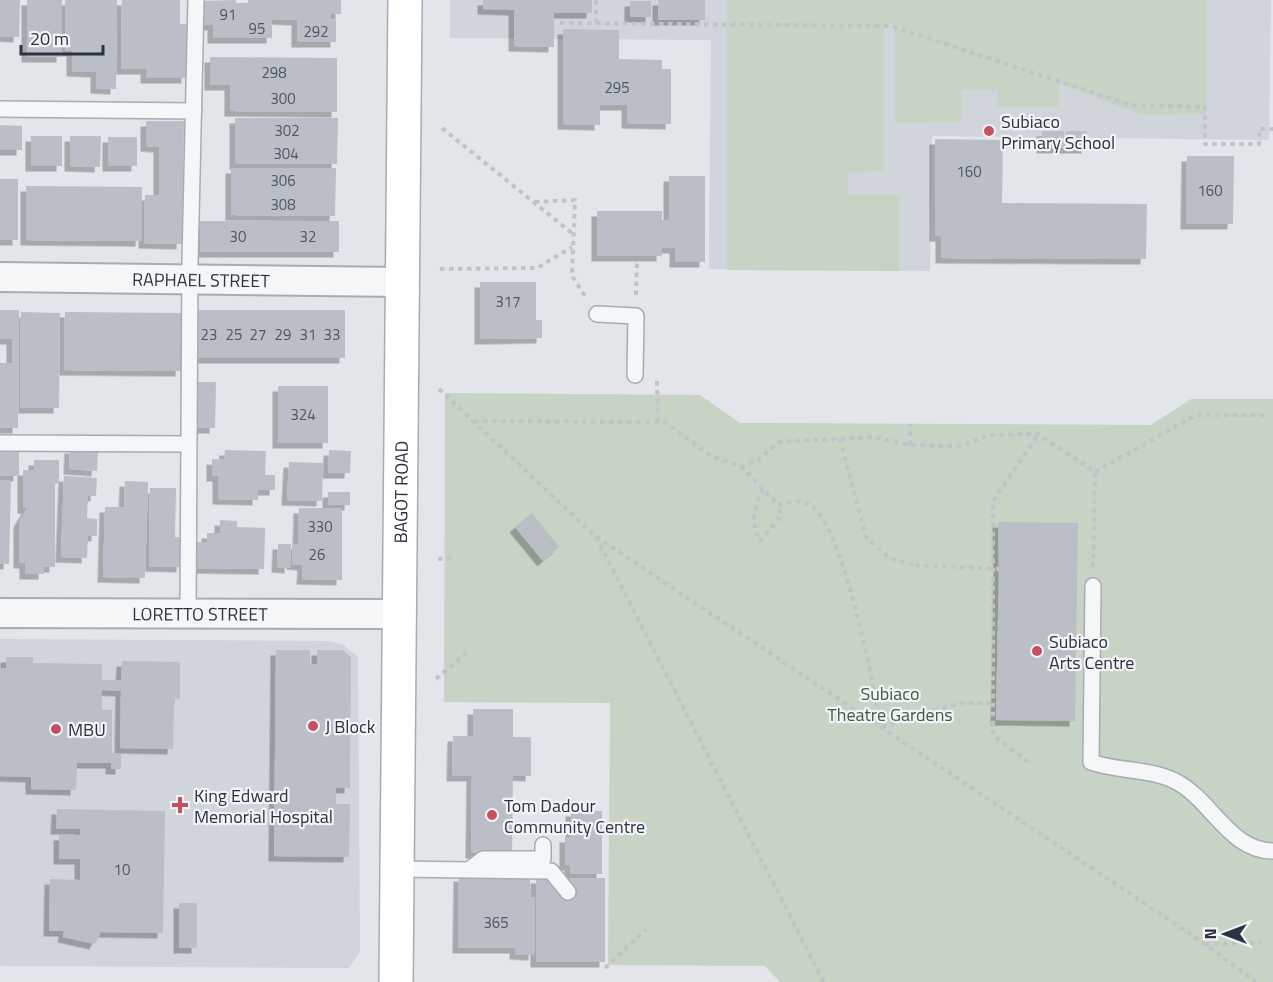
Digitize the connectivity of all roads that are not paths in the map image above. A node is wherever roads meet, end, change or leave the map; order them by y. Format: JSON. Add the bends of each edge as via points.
{"nodes":[{"id":1,"x":196,"y":0,"type":"edge"},
{"id":2,"x":405,"y":0,"type":"edge"},
{"id":3,"x":0,"y":109,"type":"edge"},
{"id":4,"x":194,"y":111,"type":"junction"},
{"id":5,"x":0,"y":277,"type":"edge"},
{"id":6,"x":190,"y":279,"type":"junction"},
{"id":7,"x":401,"y":282,"type":"junction"},
{"id":8,"x":597,"y":314,"type":"road end"},
{"id":9,"x":635,"y":375,"type":"dead end"},
{"id":10,"x":0,"y":443,"type":"edge"},
{"id":11,"x":189,"y":444,"type":"junction"},
{"id":12,"x":1093,"y":586,"type":"road end"},
{"id":13,"x":0,"y":613,"type":"edge"},
{"id":14,"x":188,"y":613,"type":"junction"},
{"id":15,"x":399,"y":614,"type":"junction"},
{"id":16,"x":543,"y":845,"type":"dead end"},
{"id":17,"x":1273,"y":851,"type":"edge"},
{"id":18,"x":396,"y":869,"type":"junction"},
{"id":19,"x":469,"y":870,"type":"junction"},
{"id":20,"x":568,"y":892,"type":"dead end"},
{"id":21,"x":396,"y":982,"type":"edge"}],
"edges":[{"from":1,"to":4,"type":"lane"},
{"from":2,"to":7,"type":"main road","name":"BAGOT ROAD"},
{"from":3,"to":4,"type":"lane"},
{"from":4,"to":6,"type":"lane"},
{"from":5,"to":6,"type":"street","name":"RAPHAEL STREET"},
{"from":6,"to":7,"type":"street","name":"RAPHAEL STREET"},
{"from":6,"to":11,"type":"lane"},
{"from":7,"to":15,"type":"main road","name":"BAGOT ROAD"},
{"from":8,"to":9,"type":"lane","via":[[636,316]]},
{"from":10,"to":11,"type":"lane"},
{"from":11,"to":14,"type":"lane"},
{"from":12,"to":17,"type":"lane","via":[[1091,762],[1170,778],[1186,788],[1242,842],[1256,850]]},
{"from":13,"to":14,"type":"street","name":"LORETTO STREET"},
{"from":14,"to":15,"type":"street","name":"LORETTO STREET"},
{"from":15,"to":18,"type":"main road","name":"BAGOT ROAD"},
{"from":16,"to":19,"type":"lane","via":[[543,859],[483,859]]},
{"from":18,"to":19,"type":"lane"},
{"from":18,"to":21,"type":"main road","name":"BAGOT ROAD"},
{"from":19,"to":20,"type":"lane","via":[[551,871]]}]}
